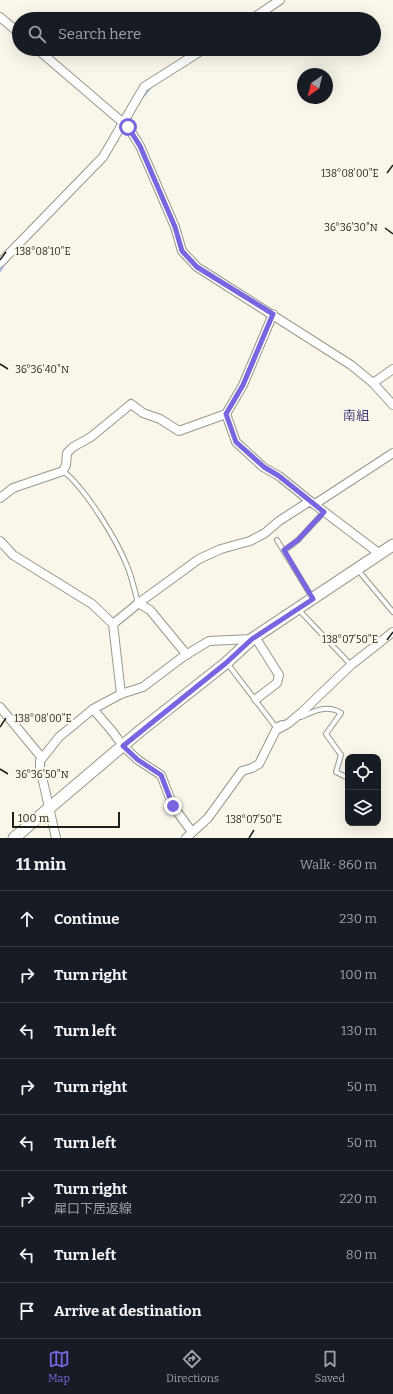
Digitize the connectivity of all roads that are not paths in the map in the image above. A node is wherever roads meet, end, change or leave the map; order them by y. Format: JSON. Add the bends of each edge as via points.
{"nodes":[{"id":1,"x":280,"y":0,"type":"edge"},
{"id":2,"x":262,"y":12,"type":"edge"},
{"id":3,"x":0,"y":17,"type":"edge"},
{"id":4,"x":12,"y":28,"type":"edge"},
{"id":5,"x":45,"y":56,"type":"edge"},
{"id":6,"x":193,"y":56,"type":"edge"},
{"id":7,"x":125,"y":124,"type":"junction"},
{"id":8,"x":0,"y":263,"type":"edge"},
{"id":9,"x":273,"y":314,"type":"junction"},
{"id":10,"x":393,"y":369,"type":"edge"},
{"id":11,"x":373,"y":383,"type":"junction"},
{"id":12,"x":393,"y":405,"type":"edge"},
{"id":13,"x":226,"y":414,"type":"junction"},
{"id":14,"x":393,"y":452,"type":"edge"},
{"id":15,"x":63,"y":471,"type":"junction"},
{"id":16,"x":0,"y":498,"type":"edge"},
{"id":17,"x":312,"y":503,"type":"junction"},
{"id":18,"x":324,"y":512,"type":"junction"},
{"id":19,"x":277,"y":540,"type":"dead end"},
{"id":20,"x":0,"y":541,"type":"edge"},
{"id":21,"x":393,"y":545,"type":"edge"},
{"id":22,"x":284,"y":550,"type":"junction"},
{"id":23,"x":380,"y":554,"type":"junction"},
{"id":24,"x":358,"y":569,"type":"junction"},
{"id":25,"x":313,"y":599,"type":"junction"},
{"id":26,"x":138,"y":603,"type":"junction"},
{"id":27,"x":297,"y":609,"type":"junction"},
{"id":28,"x":393,"y":612,"type":"edge"},
{"id":29,"x":113,"y":624,"type":"junction"},
{"id":30,"x":393,"y":632,"type":"edge"},
{"id":31,"x":253,"y":638,"type":"junction"},
{"id":32,"x":187,"y":655,"type":"junction"},
{"id":33,"x":226,"y":663,"type":"junction"},
{"id":34,"x":351,"y":665,"type":"junction"},
{"id":35,"x":121,"y":694,"type":"junction"},
{"id":36,"x":256,"y":699,"type":"junction"},
{"id":37,"x":0,"y":707,"type":"edge"},
{"id":38,"x":93,"y":709,"type":"junction"},
{"id":39,"x":299,"y":715,"type":"junction"},
{"id":40,"x":3,"y":716,"type":"edge"},
{"id":41,"x":292,"y":721,"type":"junction"},
{"id":42,"x":123,"y":746,"type":"junction"},
{"id":43,"x":42,"y":758,"type":"junction"},
{"id":44,"x":345,"y":776,"type":"edge"},
{"id":45,"x":49,"y":809,"type":"junction"},
{"id":46,"x":192,"y":832,"type":"junction"},
{"id":47,"x":14,"y":838,"type":"edge"},
{"id":48,"x":56,"y":838,"type":"edge"},
{"id":49,"x":186,"y":838,"type":"edge"}],
"edges":[{"from":1,"to":2,"type":"street"},
{"from":3,"to":4,"type":"street"},
{"from":5,"to":7,"type":"street"},
{"from":6,"to":7,"type":"street","via":[[144,87]]},
{"from":7,"to":8,"type":"street","via":[[98,163]]},
{"from":7,"to":9,"type":"street","via":[[140,146],[175,227],[182,251],[197,267]]},
{"from":9,"to":11,"type":"street","via":[[351,365]]},
{"from":9,"to":13,"type":"street","via":[[243,385]]},
{"from":10,"to":11,"type":"street"},
{"from":11,"to":12,"type":"street"},
{"from":13,"to":15,"type":"street","via":[[179,431],[160,419],[143,414],[130,404],[92,437],[72,447],[67,453]]},
{"from":13,"to":17,"type":"street","via":[[236,442]]},
{"from":14,"to":17,"type":"street"},
{"from":15,"to":16,"type":"street","via":[[14,488]]},
{"from":15,"to":26,"type":"lane","via":[[74,480],[102,520],[127,567]]},
{"from":17,"to":18,"type":"street"},
{"from":17,"to":26,"type":"street","via":[[250,541],[198,559]]},
{"from":18,"to":22,"type":"lane","via":[[298,540]]},
{"from":18,"to":23,"type":"street"},
{"from":19,"to":22,"type":"lane"},
{"from":20,"to":29,"type":"street","via":[[13,555],[92,604]]},
{"from":21,"to":23,"type":"main road"},
{"from":22,"to":25,"type":"lane"},
{"from":23,"to":24,"type":"main road"},
{"from":24,"to":25,"type":"main road"},
{"from":24,"to":28,"type":"lane"},
{"from":25,"to":27,"type":"main road"},
{"from":26,"to":29,"type":"street"},
{"from":26,"to":32,"type":"street","via":[[150,610]]},
{"from":27,"to":31,"type":"main road"},
{"from":27,"to":34,"type":"lane"},
{"from":29,"to":35,"type":"street"},
{"from":30,"to":34,"type":"street"},
{"from":31,"to":32,"type":"street","via":[[209,641]]},
{"from":31,"to":33,"type":"main road"},
{"from":31,"to":36,"type":"street","via":[[279,675],[276,683]]},
{"from":32,"to":35,"type":"street","via":[[143,687]]},
{"from":33,"to":36,"type":"lane"},
{"from":33,"to":42,"type":"main road"},
{"from":34,"to":39,"type":"street"},
{"from":35,"to":38,"type":"street"},
{"from":36,"to":39,"type":"lane","via":[[275,726]]},
{"from":37,"to":40,"type":"street"},
{"from":38,"to":42,"type":"street"},
{"from":38,"to":43,"type":"street","via":[[59,737]]},
{"from":39,"to":41,"type":"street"},
{"from":40,"to":43,"type":"street"},
{"from":41,"to":44,"type":"lane","via":[[319,709],[336,710],[341,713],[326,734],[341,755],[336,772]]},
{"from":41,"to":46,"type":"street","via":[[276,730],[259,764],[242,771],[208,818]]},
{"from":42,"to":45,"type":"main road"},
{"from":42,"to":46,"type":"street","via":[[138,760],[161,775],[173,806]]},
{"from":43,"to":45,"type":"street","via":[[40,768]]},
{"from":45,"to":47,"type":"main road"},
{"from":45,"to":48,"type":"street"},
{"from":46,"to":49,"type":"street"}]}
